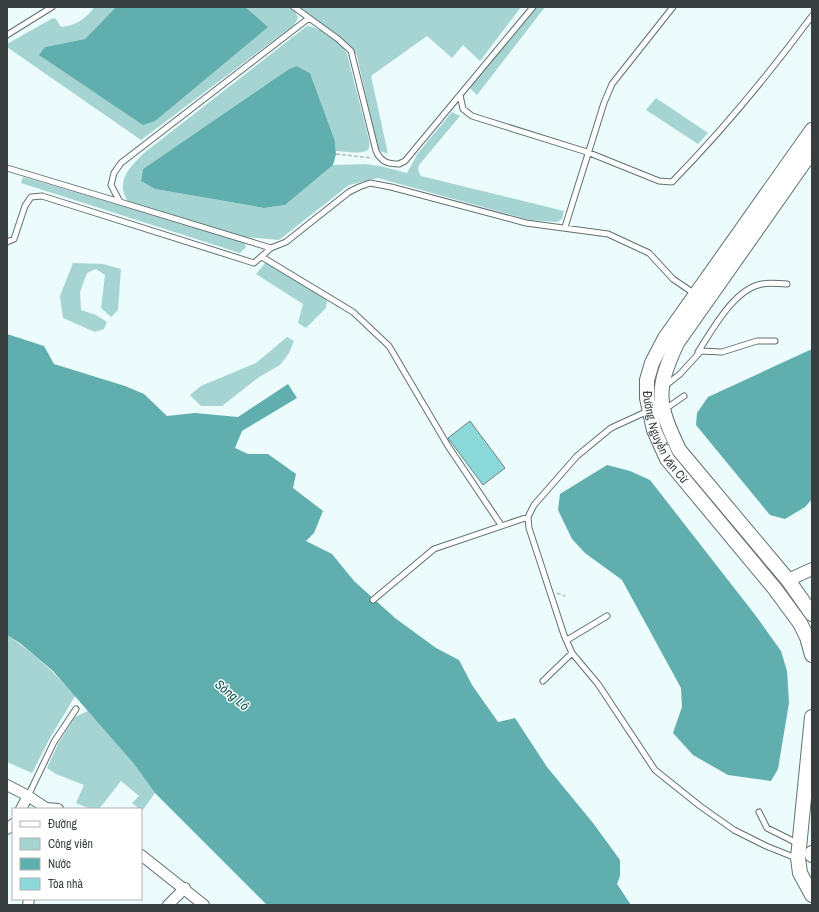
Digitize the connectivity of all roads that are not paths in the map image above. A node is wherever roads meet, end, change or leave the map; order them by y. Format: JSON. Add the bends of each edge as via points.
{"nodes":[{"id":1,"x":52,"y":7,"type":"edge"},
{"id":2,"x":294,"y":7,"type":"edge"},
{"id":3,"x":533,"y":7,"type":"edge"},
{"id":4,"x":673,"y":7,"type":"edge"},
{"id":5,"x":812,"y":16,"type":"edge"},
{"id":6,"x":309,"y":18,"type":"junction"},
{"id":7,"x":7,"y":35,"type":"edge"},
{"id":8,"x":460,"y":94,"type":"junction"},
{"id":9,"x":812,"y":130,"type":"edge"},
{"id":10,"x":812,"y":151,"type":"edge"},
{"id":11,"x":588,"y":152,"type":"junction"},
{"id":12,"x":7,"y":168,"type":"edge"},
{"id":13,"x":120,"y":202,"type":"junction"},
{"id":14,"x":566,"y":227,"type":"junction"},
{"id":15,"x":7,"y":242,"type":"edge"},
{"id":16,"x":271,"y":248,"type":"junction"},
{"id":17,"x":262,"y":256,"type":"junction"},
{"id":18,"x":787,"y":284,"type":"dead end"},
{"id":19,"x":695,"y":294,"type":"junction"},
{"id":20,"x":775,"y":341,"type":"dead end"},
{"id":21,"x":697,"y":354,"type":"junction"},
{"id":22,"x":660,"y":389,"type":"junction"},
{"id":23,"x":684,"y":396,"type":"dead end"},
{"id":24,"x":663,"y":409,"type":"junction"},
{"id":25,"x":648,"y":411,"type":"junction"},
{"id":26,"x":528,"y":517,"type":"junction"},
{"id":27,"x":501,"y":525,"type":"junction"},
{"id":28,"x":812,"y":569,"type":"edge"},
{"id":29,"x":788,"y":580,"type":"junction"},
{"id":30,"x":373,"y":600,"type":"dead end"},
{"id":31,"x":812,"y":614,"type":"edge"},
{"id":32,"x":607,"y":616,"type":"dead end"},
{"id":33,"x":567,"y":640,"type":"junction"},
{"id":34,"x":572,"y":653,"type":"junction"},
{"id":35,"x":812,"y":655,"type":"edge"},
{"id":36,"x":543,"y":681,"type":"dead end"},
{"id":37,"x":76,"y":709,"type":"dead end"},
{"id":38,"x":812,"y":717,"type":"edge"},
{"id":39,"x":7,"y":785,"type":"edge"},
{"id":40,"x":28,"y":796,"type":"junction"},
{"id":41,"x":22,"y":808,"type":"edge"},
{"id":42,"x":46,"y":808,"type":"edge"},
{"id":43,"x":759,"y":812,"type":"dead end"},
{"id":44,"x":798,"y":843,"type":"junction"},
{"id":45,"x":142,"y":856,"type":"edge"},
{"id":46,"x":798,"y":858,"type":"junction"},
{"id":47,"x":185,"y":888,"type":"junction"},
{"id":48,"x":812,"y":895,"type":"edge"},
{"id":49,"x":168,"y":905,"type":"edge"},
{"id":50,"x":204,"y":905,"type":"edge"}],
"edges":[{"from":1,"to":7,"type":"lane"},
{"from":2,"to":6,"type":"lane"},
{"from":3,"to":8,"type":"lane"},
{"from":4,"to":11,"type":"lane","via":[[612,84]]},
{"from":5,"to":11,"type":"lane","via":[[777,64],[672,182],[659,181]]},
{"from":6,"to":8,"type":"lane","via":[[351,51],[376,152],[380,158],[391,164],[405,161]]},
{"from":6,"to":13,"type":"lane","via":[[121,163],[114,173],[111,185]]},
{"from":8,"to":11,"type":"lane","via":[[463,109],[472,116]]},
{"from":9,"to":19,"type":"main road","name":"Đường Nguyễn Văn Cừ"},
{"from":10,"to":22,"type":"main road","name":"Đường Nguyễn Văn Cừ","via":[[678,344]]},
{"from":11,"to":14,"type":"lane"},
{"from":12,"to":13,"type":"lane"},
{"from":13,"to":16,"type":"lane"},
{"from":14,"to":16,"type":"lane","via":[[526,223],[370,183],[349,192],[286,242]]},
{"from":14,"to":19,"type":"lane","via":[[608,234],[649,253],[673,279]]},
{"from":15,"to":17,"type":"lane","via":[[14,239],[25,206],[31,197],[42,196],[254,263]]},
{"from":16,"to":17,"type":"lane"},
{"from":17,"to":27,"type":"lane","via":[[353,312],[389,346],[448,446]]},
{"from":18,"to":21,"type":"lane","via":[[762,284],[749,288],[736,298]]},
{"from":19,"to":25,"type":"main road","name":"Đường Nguyễn Văn Cừ","via":[[665,338],[652,363],[647,380]]},
{"from":20,"to":21,"type":"lane","via":[[757,341],[722,352],[701,351]]},
{"from":21,"to":22,"type":"lane","via":[[680,374]]},
{"from":22,"to":24,"type":"main road","name":"Đường Nguyễn Văn Cừ"},
{"from":23,"to":24,"type":"lane"},
{"from":24,"to":25,"type":"lane"},
{"from":24,"to":29,"type":"main road","name":"Đường Nguyễn Văn Cừ","via":[[667,425],[679,450]]},
{"from":25,"to":26,"type":"lane","via":[[611,428],[577,456],[534,505]]},
{"from":25,"to":35,"type":"main road","name":"Đường Nguyễn Văn Cừ","via":[[667,459],[775,589],[800,623]]},
{"from":26,"to":27,"type":"lane"},
{"from":26,"to":33,"type":"lane","via":[[529,528]]},
{"from":27,"to":30,"type":"lane","via":[[434,550]]},
{"from":28,"to":29,"type":"street"},
{"from":29,"to":31,"type":"main road","name":"Đường Nguyễn Văn Cừ"},
{"from":32,"to":33,"type":"lane"},
{"from":33,"to":34,"type":"lane"},
{"from":34,"to":36,"type":"lane"},
{"from":34,"to":46,"type":"lane","via":[[598,684],[655,770],[734,830]]},
{"from":37,"to":40,"type":"lane","via":[[54,742]]},
{"from":38,"to":44,"type":"main road"},
{"from":39,"to":40,"type":"street"},
{"from":40,"to":41,"type":"street"},
{"from":40,"to":42,"type":"street"},
{"from":43,"to":44,"type":"lane","via":[[768,828]]},
{"from":44,"to":46,"type":"main road"},
{"from":45,"to":47,"type":"street"},
{"from":46,"to":48,"type":"main road","via":[[800,873]]},
{"from":47,"to":49,"type":"street"},
{"from":47,"to":50,"type":"street"}]}
